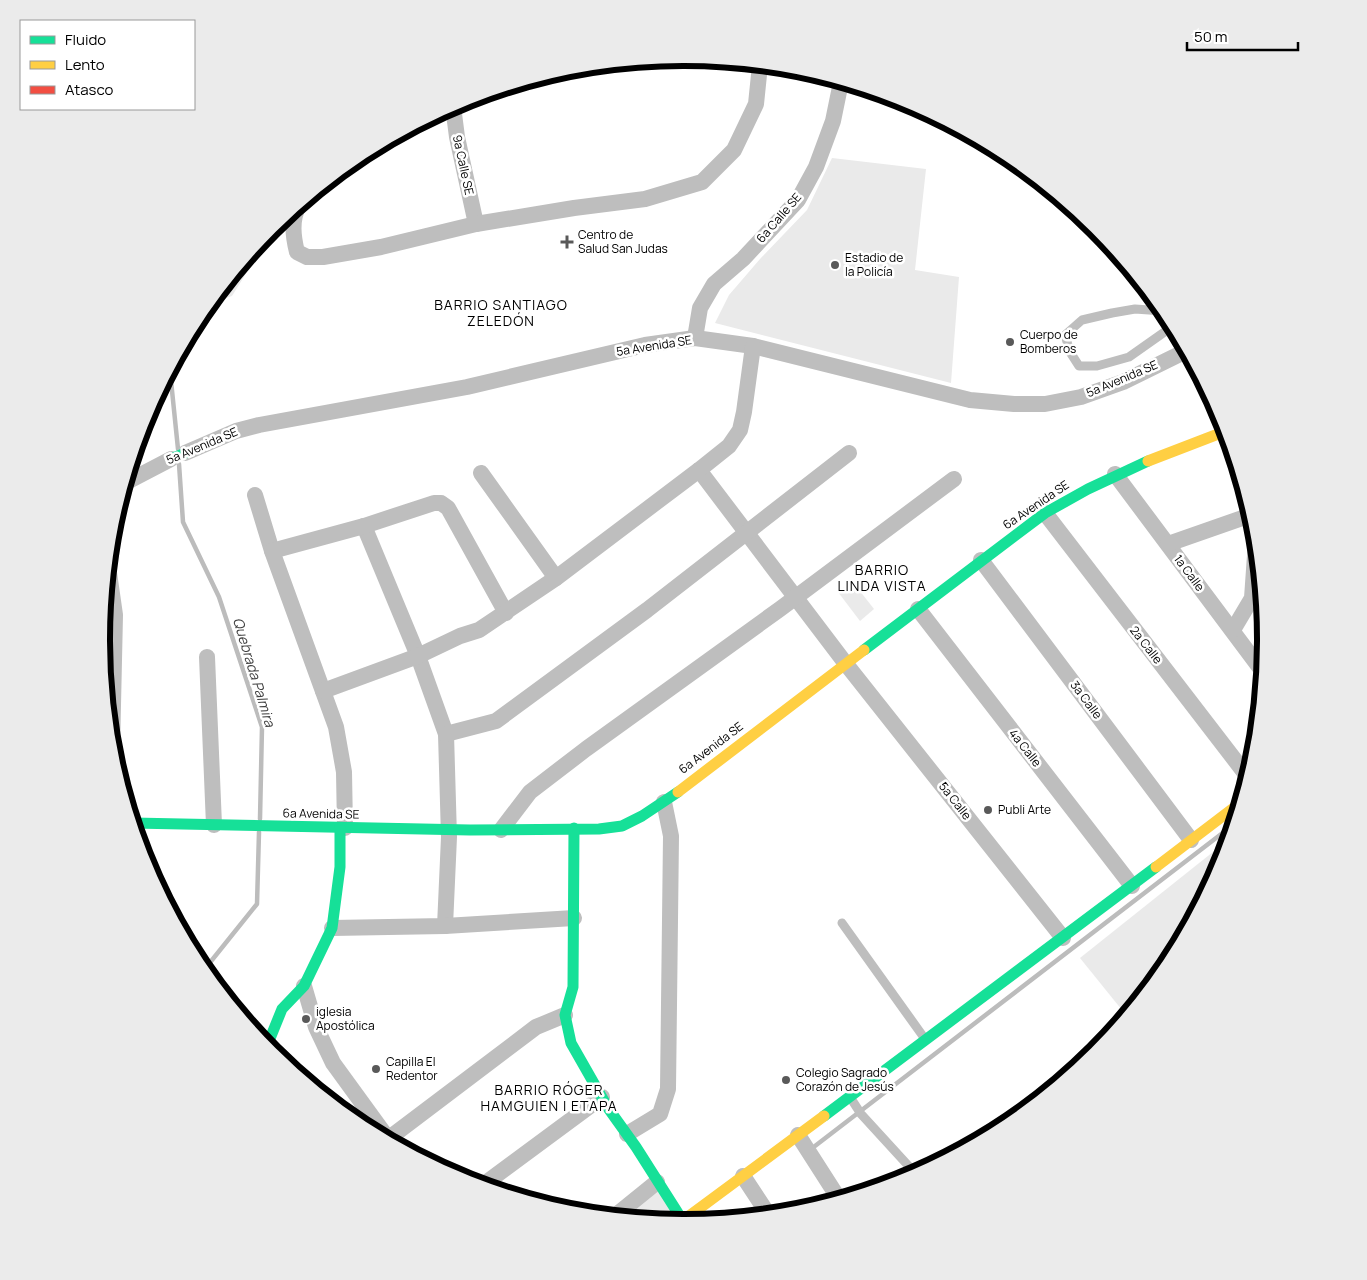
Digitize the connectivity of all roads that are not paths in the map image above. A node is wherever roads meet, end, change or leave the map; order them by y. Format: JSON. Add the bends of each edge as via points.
{"nodes":[{"id":1,"x":759,"y":71,"type":"edge"},
{"id":2,"x":840,"y":88,"type":"edge"},
{"id":3,"x":454,"y":114,"type":"edge"},
{"id":4,"x":294,"y":219,"type":"edge"},
{"id":5,"x":476,"y":224,"type":"junction"},
{"id":6,"x":1153,"y":310,"type":"edge"},
{"id":7,"x":1167,"y":330,"type":"edge"},
{"id":8,"x":695,"y":338,"type":"junction"},
{"id":9,"x":753,"y":346,"type":"junction"},
{"id":10,"x":1180,"y":354,"type":"edge"},
{"id":11,"x":1219,"y":433,"type":"edge"},
{"id":12,"x":849,"y":452,"type":"dead end"},
{"id":13,"x":699,"y":470,"type":"junction"},
{"id":14,"x":481,"y":473,"type":"dead end"},
{"id":15,"x":1115,"y":474,"type":"junction"},
{"id":16,"x":954,"y":478,"type":"dead end"},
{"id":17,"x":133,"y":480,"type":"edge"},
{"id":18,"x":255,"y":495,"type":"dead end"},
{"id":19,"x":1045,"y":512,"type":"junction"},
{"id":20,"x":1244,"y":518,"type":"edge"},
{"id":21,"x":364,"y":526,"type":"junction"},
{"id":22,"x":746,"y":532,"type":"junction"},
{"id":23,"x":1168,"y":544,"type":"junction"},
{"id":24,"x":272,"y":551,"type":"junction"},
{"id":25,"x":981,"y":560,"type":"junction"},
{"id":26,"x":556,"y":578,"type":"junction"},
{"id":27,"x":1253,"y":578,"type":"edge"},
{"id":28,"x":112,"y":593,"type":"edge"},
{"id":29,"x":794,"y":598,"type":"junction"},
{"id":30,"x":918,"y":609,"type":"junction"},
{"id":31,"x":506,"y":613,"type":"junction"},
{"id":32,"x":1232,"y":630,"type":"junction"},
{"id":33,"x":418,"y":656,"type":"junction"},
{"id":34,"x":208,"y":657,"type":"dead end"},
{"id":35,"x":1256,"y":663,"type":"edge"},
{"id":36,"x":846,"y":664,"type":"junction"},
{"id":37,"x":323,"y":691,"type":"junction"},
{"id":38,"x":113,"y":698,"type":"edge"},
{"id":39,"x":446,"y":734,"type":"junction"},
{"id":40,"x":1242,"y":769,"type":"edge"},
{"id":41,"x":664,"y":802,"type":"junction"},
{"id":42,"x":1232,"y":808,"type":"edge"},
{"id":43,"x":140,"y":823,"type":"edge"},
{"id":44,"x":214,"y":825,"type":"junction"},
{"id":45,"x":342,"y":828,"type":"junction"},
{"id":46,"x":574,"y":828,"type":"junction"},
{"id":47,"x":449,"y":830,"type":"junction"},
{"id":48,"x":501,"y":830,"type":"junction"},
{"id":49,"x":1191,"y":840,"type":"junction"},
{"id":50,"x":1132,"y":886,"type":"junction"},
{"id":51,"x":574,"y":918,"type":"junction"},
{"id":52,"x":842,"y":923,"type":"dead end"},
{"id":53,"x":446,"y":926,"type":"junction"},
{"id":54,"x":332,"y":928,"type":"junction"},
{"id":55,"x":1063,"y":938,"type":"junction"},
{"id":56,"x":304,"y":986,"type":"junction"},
{"id":57,"x":565,"y":1015,"type":"junction"},
{"id":58,"x":270,"y":1038,"type":"edge"},
{"id":59,"x":926,"y":1040,"type":"junction"},
{"id":60,"x":602,"y":1096,"type":"junction"},
{"id":61,"x":850,"y":1096,"type":"junction"},
{"id":62,"x":378,"y":1125,"type":"edge"},
{"id":63,"x":627,"y":1134,"type":"junction"},
{"id":64,"x":394,"y":1135,"type":"edge"},
{"id":65,"x":798,"y":1135,"type":"junction"},
{"id":66,"x":909,"y":1167,"type":"edge"},
{"id":67,"x":744,"y":1176,"type":"junction"},
{"id":68,"x":490,"y":1180,"type":"edge"},
{"id":69,"x":657,"y":1182,"type":"junction"},
{"id":70,"x":836,"y":1193,"type":"edge"},
{"id":71,"x":764,"y":1208,"type":"edge"},
{"id":72,"x":622,"y":1210,"type":"edge"},
{"id":73,"x":677,"y":1214,"type":"edge"},
{"id":74,"x":693,"y":1214,"type":"edge"}],
"edges":[{"from":1,"to":5,"type":"street","via":[[756,104],[734,150],[702,182],[645,199]]},
{"from":2,"to":8,"type":"street","name":"6a Calle SE","via":[[833,121],[816,167],[798,200],[743,260],[714,284],[700,308]]},
{"from":3,"to":5,"type":"street","name":"9a Calle SE"},
{"from":4,"to":5,"type":"street","via":[[293,234],[297,252],[307,257],[381,247]]},
{"from":6,"to":7,"type":"lane","via":[[1135,309],[1082,320],[1065,335],[1070,352],[1079,366],[1097,366],[1129,356]]},
{"from":8,"to":9,"type":"street","name":"5a Avenida SE"},
{"from":8,"to":17,"type":"street","name":"5a Avenida SE","via":[[645,345],[467,387],[259,425],[236,431],[178,456]]},
{"from":9,"to":10,"type":"street","name":"5a Avenida SE","via":[[962,398],[1014,404],[1045,404],[1081,396],[1123,382]]},
{"from":9,"to":13,"type":"street","via":[[740,430],[729,446]]},
{"from":11,"to":15,"type":"street","name":"6a Avenida SE"},
{"from":12,"to":22,"type":"street"},
{"from":13,"to":22,"type":"street","name":"5a Calle"},
{"from":13,"to":26,"type":"street"},
{"from":14,"to":26,"type":"street"},
{"from":15,"to":19,"type":"street","name":"6a Avenida SE"},
{"from":15,"to":23,"type":"street","name":"1a Calle"},
{"from":16,"to":29,"type":"street"},
{"from":18,"to":24,"type":"street"},
{"from":19,"to":25,"type":"street","name":"6a Avenida SE"},
{"from":19,"to":40,"type":"street","name":"2a Calle"},
{"from":20,"to":23,"type":"street"},
{"from":21,"to":24,"type":"street"},
{"from":21,"to":31,"type":"street","via":[[442,503],[448,508]]},
{"from":21,"to":33,"type":"street"},
{"from":22,"to":29,"type":"street","name":"5a Calle"},
{"from":22,"to":39,"type":"street","via":[[647,610],[496,721]]},
{"from":23,"to":32,"type":"street","name":"1a Calle"},
{"from":24,"to":37,"type":"street"},
{"from":25,"to":30,"type":"street","name":"6a Avenida SE"},
{"from":25,"to":49,"type":"street","name":"3a Calle"},
{"from":26,"to":31,"type":"street"},
{"from":27,"to":32,"type":"street","via":[[1252,598]]},
{"from":28,"to":38,"type":"street","via":[[115,615]]},
{"from":29,"to":36,"type":"street","name":"5a Calle"},
{"from":29,"to":48,"type":"street","via":[[530,792]]},
{"from":30,"to":36,"type":"street","name":"6a Avenida SE"},
{"from":30,"to":50,"type":"street","name":"4a Calle"},
{"from":31,"to":33,"type":"street","via":[[479,630]]},
{"from":32,"to":35,"type":"street","name":"1a Calle"},
{"from":33,"to":37,"type":"street"},
{"from":33,"to":39,"type":"street"},
{"from":34,"to":44,"type":"street"},
{"from":36,"to":41,"type":"street","name":"6a Avenida SE"},
{"from":36,"to":55,"type":"street","name":"5a Calle"},
{"from":37,"to":45,"type":"street","via":[[336,727],[344,772]]},
{"from":39,"to":47,"type":"street"},
{"from":41,"to":46,"type":"street","name":"6a Avenida SE","via":[[622,826]]},
{"from":41,"to":63,"type":"street","via":[[671,836],[668,1089],[660,1114]]},
{"from":42,"to":49,"type":"street"},
{"from":43,"to":44,"type":"street","name":"6a Avenida SE"},
{"from":44,"to":45,"type":"street","name":"6a Avenida SE"},
{"from":45,"to":47,"type":"street","name":"6a Avenida SE"},
{"from":45,"to":54,"type":"street"},
{"from":46,"to":48,"type":"street","name":"6a Avenida SE"},
{"from":46,"to":51,"type":"street"},
{"from":47,"to":48,"type":"street","name":"6a Avenida SE"},
{"from":47,"to":53,"type":"street"},
{"from":49,"to":50,"type":"street"},
{"from":50,"to":55,"type":"street"},
{"from":51,"to":53,"type":"street"},
{"from":51,"to":57,"type":"street","via":[[573,987]]},
{"from":52,"to":59,"type":"lane"},
{"from":53,"to":54,"type":"street"},
{"from":54,"to":56,"type":"street"},
{"from":55,"to":59,"type":"street"},
{"from":56,"to":58,"type":"street","via":[[282,1009]]},
{"from":56,"to":62,"type":"street","via":[[316,1027],[333,1063]]},
{"from":57,"to":60,"type":"street","via":[[571,1043]]},
{"from":57,"to":64,"type":"street","via":[[536,1028]]},
{"from":59,"to":61,"type":"street"},
{"from":60,"to":63,"type":"street"},
{"from":60,"to":68,"type":"street"},
{"from":61,"to":65,"type":"street"},
{"from":61,"to":66,"type":"lane"},
{"from":63,"to":69,"type":"street"},
{"from":65,"to":67,"type":"street"},
{"from":65,"to":70,"type":"street"},
{"from":67,"to":71,"type":"street"},
{"from":67,"to":74,"type":"street"},
{"from":69,"to":72,"type":"street"},
{"from":69,"to":73,"type":"street"}]}
